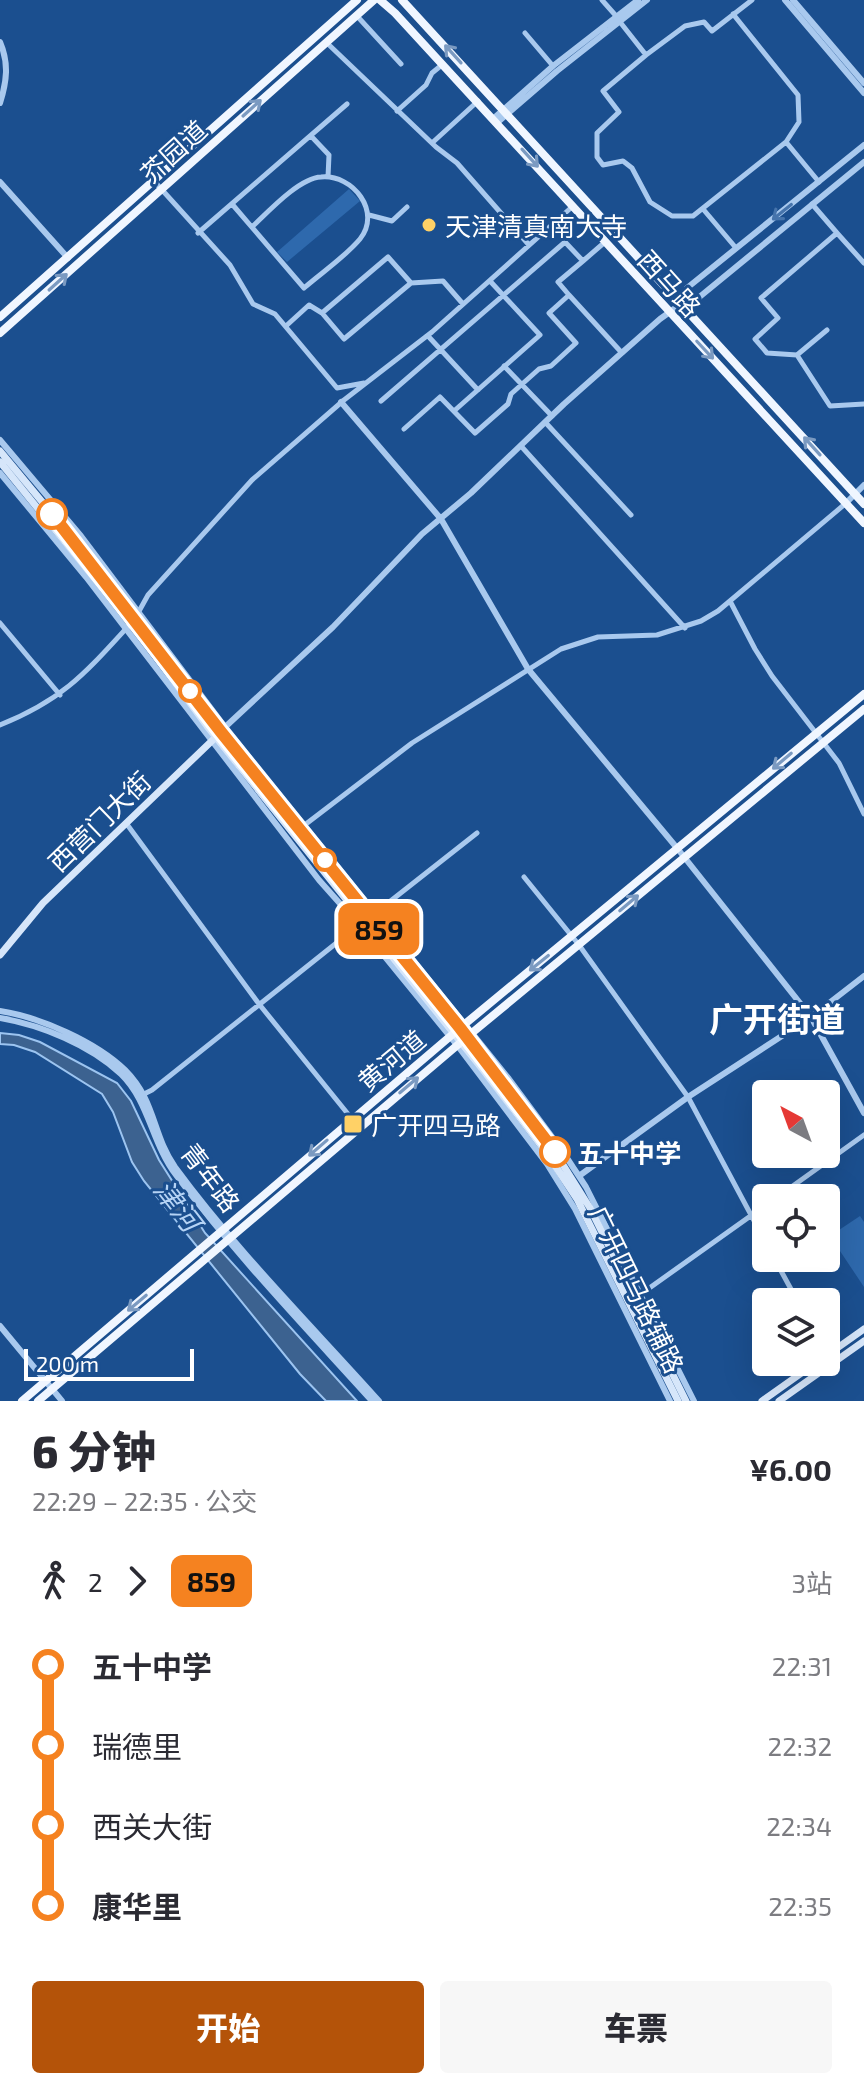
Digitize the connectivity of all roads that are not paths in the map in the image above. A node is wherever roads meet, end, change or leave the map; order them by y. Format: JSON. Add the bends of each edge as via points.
{"nodes":[{"id":1,"x":357,"y":0,"type":"edge"},
{"id":2,"x":377,"y":0,"type":"edge"},
{"id":3,"x":402,"y":0,"type":"edge"},
{"id":4,"x":602,"y":0,"type":"edge"},
{"id":5,"x":638,"y":0,"type":"edge"},
{"id":6,"x":647,"y":0,"type":"edge"},
{"id":7,"x":752,"y":0,"type":"edge"},
{"id":8,"x":785,"y":0,"type":"edge"},
{"id":9,"x":793,"y":0,"type":"edge"},
{"id":10,"x":733,"y":14,"type":"junction"},
{"id":11,"x":356,"y":16,"type":"junction"},
{"id":12,"x":618,"y":19,"type":"junction"},
{"id":13,"x":525,"y":33,"type":"dead end"},
{"id":14,"x":0,"y":42,"type":"edge"},
{"id":15,"x":326,"y":42,"type":"junction"},
{"id":16,"x":646,"y":55,"type":"junction"},
{"id":17,"x":401,"y":64,"type":"dead end"},
{"id":18,"x":443,"y":64,"type":"junction"},
{"id":19,"x":553,"y":66,"type":"junction"},
{"id":20,"x":864,"y":83,"type":"edge"},
{"id":21,"x":864,"y":93,"type":"edge"},
{"id":22,"x":478,"y":101,"type":"junction"},
{"id":23,"x":0,"y":103,"type":"edge"},
{"id":24,"x":347,"y":104,"type":"dead end"},
{"id":25,"x":397,"y":111,"type":"junction"},
{"id":26,"x":505,"y":112,"type":"junction"},
{"id":27,"x":496,"y":120,"type":"junction"},
{"id":28,"x":311,"y":136,"type":"junction"},
{"id":29,"x":786,"y":142,"type":"junction"},
{"id":30,"x":432,"y":143,"type":"junction"},
{"id":31,"x":864,"y":145,"type":"edge"},
{"id":32,"x":864,"y":162,"type":"edge"},
{"id":33,"x":328,"y":177,"type":"junction"},
{"id":34,"x":154,"y":181,"type":"junction"},
{"id":35,"x":0,"y":182,"type":"edge"},
{"id":36,"x":819,"y":182,"type":"junction"},
{"id":37,"x":161,"y":189,"type":"junction"},
{"id":38,"x":232,"y":204,"type":"junction"},
{"id":39,"x":812,"y":204,"type":"junction"},
{"id":40,"x":573,"y":206,"type":"junction"},
{"id":41,"x":407,"y":207,"type":"dead end"},
{"id":42,"x":703,"y":209,"type":"junction"},
{"id":43,"x":368,"y":215,"type":"junction"},
{"id":44,"x":252,"y":227,"type":"junction"},
{"id":45,"x":198,"y":233,"type":"junction"},
{"id":46,"x":837,"y":233,"type":"junction"},
{"id":47,"x":606,"y":241,"type":"junction"},
{"id":48,"x":529,"y":245,"type":"junction"},
{"id":49,"x":736,"y":248,"type":"junction"},
{"id":50,"x":68,"y":258,"type":"junction"},
{"id":51,"x":583,"y":261,"type":"junction"},
{"id":52,"x":864,"y":263,"type":"edge"},
{"id":53,"x":490,"y":281,"type":"junction"},
{"id":54,"x":411,"y":283,"type":"junction"},
{"id":55,"x":569,"y":295,"type":"junction"},
{"id":56,"x":504,"y":296,"type":"junction"},
{"id":57,"x":463,"y":304,"type":"junction"},
{"id":58,"x":681,"y":304,"type":"junction"},
{"id":59,"x":322,"y":313,"type":"junction"},
{"id":60,"x":669,"y":313,"type":"junction"},
{"id":61,"x":0,"y":317,"type":"edge"},
{"id":62,"x":286,"y":326,"type":"junction"},
{"id":63,"x":827,"y":330,"type":"dead end"},
{"id":64,"x":0,"y":333,"type":"edge"},
{"id":65,"x":428,"y":336,"type":"junction"},
{"id":66,"x":442,"y":350,"type":"junction"},
{"id":67,"x":622,"y":353,"type":"junction"},
{"id":68,"x":797,"y":355,"type":"junction"},
{"id":69,"x":504,"y":366,"type":"junction"},
{"id":70,"x":366,"y":382,"type":"junction"},
{"id":71,"x":521,"y":384,"type":"junction"},
{"id":72,"x":478,"y":390,"type":"junction"},
{"id":73,"x":381,"y":401,"type":"dead end"},
{"id":74,"x":341,"y":402,"type":"junction"},
{"id":75,"x":864,"y":404,"type":"edge"},
{"id":76,"x":454,"y":411,"type":"junction"},
{"id":77,"x":552,"y":416,"type":"junction"},
{"id":78,"x":545,"y":422,"type":"junction"},
{"id":79,"x":404,"y":429,"type":"dead end"},
{"id":80,"x":0,"y":440,"type":"edge"},
{"id":81,"x":521,"y":446,"type":"junction"},
{"id":82,"x":0,"y":451,"type":"edge"},
{"id":83,"x":0,"y":462,"type":"edge"},
{"id":84,"x":0,"y":473,"type":"edge"},
{"id":85,"x":864,"y":485,"type":"edge"},
{"id":86,"x":860,"y":497,"type":"edge"},
{"id":87,"x":846,"y":503,"type":"junction"},
{"id":88,"x":631,"y":515,"type":"dead end"},
{"id":89,"x":441,"y":519,"type":"junction"},
{"id":90,"x":864,"y":523,"type":"edge"},
{"id":91,"x":731,"y":603,"type":"junction"},
{"id":92,"x":132,"y":621,"type":"junction"},
{"id":93,"x":0,"y":623,"type":"edge"},
{"id":94,"x":685,"y":628,"type":"junction"},
{"id":95,"x":528,"y":669,"type":"junction"},
{"id":96,"x":864,"y":694,"type":"edge"},
{"id":97,"x":60,"y":695,"type":"junction"},
{"id":98,"x":864,"y":709,"type":"edge"},
{"id":99,"x":0,"y":725,"type":"edge"},
{"id":100,"x":816,"y":733,"type":"junction"},
{"id":101,"x":218,"y":734,"type":"junction"},
{"id":102,"x":823,"y":742,"type":"junction"},
{"id":103,"x":864,"y":814,"type":"edge"},
{"id":104,"x":126,"y":823,"type":"junction"},
{"id":105,"x":297,"y":832,"type":"junction"},
{"id":106,"x":477,"y":833,"type":"dead end"},
{"id":107,"x":677,"y":848,"type":"junction"},
{"id":108,"x":685,"y":857,"type":"junction"},
{"id":109,"x":524,"y":877,"type":"dead end"},
{"id":110,"x":367,"y":919,"type":"junction"},
{"id":111,"x":572,"y":936,"type":"junction"},
{"id":112,"x":9,"y":941,"type":"junction"},
{"id":113,"x":579,"y":945,"type":"junction"},
{"id":114,"x":0,"y":946,"type":"edge"},
{"id":115,"x":0,"y":955,"type":"edge"},
{"id":116,"x":864,"y":976,"type":"edge"},
{"id":117,"x":259,"y":1004,"type":"junction"},
{"id":118,"x":0,"y":1011,"type":"edge"},
{"id":119,"x":811,"y":1017,"type":"junction"},
{"id":120,"x":0,"y":1018,"type":"edge"},
{"id":121,"x":457,"y":1030,"type":"junction"},
{"id":122,"x":464,"y":1039,"type":"junction"},
{"id":123,"x":142,"y":1095,"type":"junction"},
{"id":124,"x":688,"y":1097,"type":"junction"},
{"id":125,"x":864,"y":1113,"type":"edge"},
{"id":126,"x":352,"y":1119,"type":"junction"},
{"id":127,"x":864,"y":1135,"type":"edge"},
{"id":128,"x":570,"y":1182,"type":"junction"},
{"id":129,"x":796,"y":1184,"type":"edge"},
{"id":130,"x":751,"y":1216,"type":"joint"},
{"id":131,"x":223,"y":1236,"type":"junction"},
{"id":132,"x":641,"y":1294,"type":"junction"},
{"id":133,"x":0,"y":1326,"type":"edge"},
{"id":134,"x":864,"y":1329,"type":"edge"},
{"id":135,"x":864,"y":1341,"type":"edge"},
{"id":136,"x":840,"y":1345,"type":"edge"},
{"id":137,"x":797,"y":1376,"type":"edge"},
{"id":138,"x":49,"y":1385,"type":"junction"},
{"id":139,"x":22,"y":1401,"type":"edge"},
{"id":140,"x":38,"y":1401,"type":"edge"},
{"id":141,"x":62,"y":1401,"type":"edge"},
{"id":142,"x":372,"y":1401,"type":"edge"},
{"id":143,"x":379,"y":1401,"type":"edge"},
{"id":144,"x":670,"y":1401,"type":"edge"},
{"id":145,"x":678,"y":1401,"type":"edge"},
{"id":146,"x":686,"y":1401,"type":"edge"},
{"id":147,"x":694,"y":1401,"type":"edge"},
{"id":148,"x":762,"y":1401,"type":"edge"},
{"id":149,"x":779,"y":1401,"type":"edge"}],
"edges":[{"from":1,"to":34,"type":"main road","name":"芥园道"},
{"from":2,"to":11,"type":"main road","name":"芥园道"},
{"from":2,"to":18,"type":"main road","name":"西马路"},
{"from":26,"to":3,"type":"main road","name":"西马路","one_way":true},
{"from":4,"to":12,"type":"street"},
{"from":5,"to":12,"type":"street"},
{"from":6,"to":12,"type":"street"},
{"from":7,"to":10,"type":"street"},
{"from":8,"to":21,"type":"street"},
{"from":9,"to":20,"type":"street"},
{"from":10,"to":16,"type":"street","via":[[712,31],[704,22],[685,26]]},
{"from":10,"to":29,"type":"street","via":[[798,95],[799,122]]},
{"from":11,"to":15,"type":"main road","name":"芥园道"},
{"from":11,"to":17,"type":"street"},
{"from":12,"to":16,"type":"street"},
{"from":12,"to":19,"type":"street"},
{"from":12,"to":26,"type":"street"},
{"from":13,"to":19,"type":"street"},
{"from":14,"to":23,"type":"street","via":[[7,75]]},
{"from":15,"to":25,"type":"street"},
{"from":37,"to":15,"type":"main road","name":"芥园道","one_way":true},
{"from":16,"to":42,"type":"street","via":[[603,91],[619,112],[597,133],[597,157],[603,165],[623,161],[632,168],[650,202],[672,216],[693,216]]},
{"from":18,"to":22,"type":"main road","name":"西马路"},
{"from":18,"to":25,"type":"street"},
{"from":19,"to":26,"type":"street"},
{"from":22,"to":27,"type":"main road","name":"西马路"},
{"from":22,"to":30,"type":"street"},
{"from":24,"to":28,"type":"street"},
{"from":25,"to":30,"type":"street"},
{"from":26,"to":27,"type":"street"},
{"from":26,"to":58,"type":"main road","name":"西马路"},
{"from":27,"to":40,"type":"main road","name":"西马路","one_way":true},
{"from":28,"to":33,"type":"street","via":[[329,155]]},
{"from":28,"to":38,"type":"street"},
{"from":29,"to":36,"type":"street"},
{"from":29,"to":42,"type":"street"},
{"from":30,"to":48,"type":"street","via":[[457,163]]},
{"from":31,"to":36,"type":"street"},
{"from":32,"to":39,"type":"street"},
{"from":33,"to":43,"type":"street","via":[[353,188]]},
{"from":33,"to":44,"type":"street","via":[[302,183]]},
{"from":34,"to":37,"type":"street"},
{"from":34,"to":50,"type":"main road","name":"芥园道"},
{"from":35,"to":50,"type":"street"},
{"from":36,"to":49,"type":"street","one_way":true},
{"from":37,"to":45,"type":"street"},
{"from":64,"to":37,"type":"main road","name":"芥园道","one_way":true},
{"from":38,"to":44,"type":"street"},
{"from":38,"to":45,"type":"street"},
{"from":39,"to":46,"type":"street"},
{"from":39,"to":58,"type":"street","via":[[697,299]]},
{"from":40,"to":47,"type":"main road","name":"西马路"},
{"from":40,"to":48,"type":"street"},
{"from":41,"to":43,"type":"street","via":[[392,221]]},
{"from":42,"to":49,"type":"street"},
{"from":43,"to":44,"type":"street","via":[[361,238],[304,288]]},
{"from":45,"to":62,"type":"street","via":[[230,265],[253,304]]},
{"from":46,"to":52,"type":"street"},
{"from":46,"to":68,"type":"street","via":[[761,298],[778,318],[755,339],[767,353]]},
{"from":47,"to":51,"type":"street"},
{"from":47,"to":60,"type":"main road","name":"西马路"},
{"from":48,"to":53,"type":"street"},
{"from":49,"to":58,"type":"street","via":[[687,288]]},
{"from":50,"to":61,"type":"main road","name":"芥园道"},
{"from":51,"to":55,"type":"street","via":[[558,282]]},
{"from":51,"to":56,"type":"street","via":[[565,242]]},
{"from":53,"to":56,"type":"street"},
{"from":53,"to":57,"type":"street"},
{"from":54,"to":57,"type":"street","via":[[443,281]]},
{"from":54,"to":59,"type":"street","via":[[388,257]]},
{"from":54,"to":59,"type":"street","via":[[344,339]]},
{"from":55,"to":67,"type":"street"},
{"from":55,"to":71,"type":"street","via":[[549,313],[576,343]]},
{"from":56,"to":66,"type":"street"},
{"from":56,"to":69,"type":"street","via":[[540,335]]},
{"from":57,"to":65,"type":"street"},
{"from":58,"to":60,"type":"street"},
{"from":86,"to":58,"type":"main road","name":"西马路","one_way":true},
{"from":59,"to":62,"type":"street","via":[[309,305]]},
{"from":60,"to":67,"type":"street"},
{"from":60,"to":87,"type":"main road","name":"西马路","one_way":true},
{"from":62,"to":70,"type":"street","via":[[337,388]]},
{"from":63,"to":68,"type":"street"},
{"from":65,"to":66,"type":"street"},
{"from":65,"to":70,"type":"street"},
{"from":66,"to":72,"type":"street"},
{"from":66,"to":73,"type":"street"},
{"from":67,"to":77,"type":"street"},
{"from":68,"to":75,"type":"street","via":[[830,406]]},
{"from":69,"to":71,"type":"street"},
{"from":69,"to":72,"type":"street"},
{"from":70,"to":74,"type":"street"},
{"from":71,"to":76,"type":"street","via":[[508,404],[475,433]]},
{"from":71,"to":77,"type":"street"},
{"from":72,"to":76,"type":"street"},
{"from":74,"to":89,"type":"street"},
{"from":74,"to":92,"type":"street","via":[[252,480],[148,595]]},
{"from":76,"to":79,"type":"street","via":[[440,397]]},
{"from":77,"to":78,"type":"street"},
{"from":78,"to":81,"type":"street"},
{"from":78,"to":88,"type":"street"},
{"from":80,"to":92,"type":"street","via":[[81,536]]},
{"from":81,"to":89,"type":"street"},
{"from":81,"to":94,"type":"street"},
{"from":82,"to":92,"type":"main road"},
{"from":83,"to":92,"type":"main road"},
{"from":84,"to":92,"type":"street"},
{"from":85,"to":86,"type":"street"},
{"from":86,"to":87,"type":"street"},
{"from":87,"to":90,"type":"main road","name":"西马路"},
{"from":87,"to":91,"type":"street"},
{"from":89,"to":95,"type":"street"},
{"from":89,"to":101,"type":"street"},
{"from":91,"to":94,"type":"street"},
{"from":91,"to":100,"type":"street","via":[[762,661]]},
{"from":92,"to":97,"type":"street"},
{"from":92,"to":101,"type":"street"},
{"from":92,"to":101,"type":"street"},
{"from":92,"to":101,"type":"main road"},
{"from":93,"to":97,"type":"street"},
{"from":94,"to":95,"type":"street","via":[[578,642]]},
{"from":95,"to":105,"type":"street","via":[[412,743]]},
{"from":95,"to":107,"type":"street"},
{"from":96,"to":100,"type":"main road","name":"黄河道"},
{"from":97,"to":99,"type":"street"},
{"from":98,"to":102,"type":"main road","name":"黄河道"},
{"from":100,"to":102,"type":"street"},
{"from":100,"to":107,"type":"main road","name":"黄河道","one_way":true},
{"from":101,"to":104,"type":"main road","name":"西营门大街"},
{"from":101,"to":105,"type":"main road"},
{"from":101,"to":105,"type":"street"},
{"from":102,"to":103,"type":"street"},
{"from":102,"to":108,"type":"main road","name":"黄河道"},
{"from":104,"to":112,"type":"main road","name":"西营门大街"},
{"from":104,"to":117,"type":"street"},
{"from":105,"to":110,"type":"main road"},
{"from":105,"to":110,"type":"street","via":[[319,880]]},
{"from":106,"to":110,"type":"street"},
{"from":107,"to":108,"type":"street"},
{"from":107,"to":111,"type":"main road","name":"黄河道"},
{"from":113,"to":108,"type":"main road","name":"黄河道","one_way":true},
{"from":108,"to":119,"type":"street"},
{"from":109,"to":111,"type":"street"},
{"from":110,"to":117,"type":"street"},
{"from":110,"to":121,"type":"main road"},
{"from":110,"to":121,"type":"street"},
{"from":111,"to":113,"type":"street"},
{"from":111,"to":121,"type":"main road","name":"黄河道","one_way":true},
{"from":112,"to":114,"type":"main road","name":"西营门大街"},
{"from":112,"to":115,"type":"main road","name":"西营门大街"},
{"from":113,"to":122,"type":"main road","name":"黄河道"},
{"from":113,"to":124,"type":"street"},
{"from":116,"to":119,"type":"street"},
{"from":117,"to":123,"type":"street"},
{"from":117,"to":126,"type":"street"},
{"from":118,"to":123,"type":"street","name":"青年路","via":[[42,1022],[100,1051],[126,1071]]},
{"from":119,"to":124,"type":"street"},
{"from":119,"to":125,"type":"street"},
{"from":120,"to":123,"type":"street","name":"青年路","via":[[39,1028],[84,1049]]},
{"from":121,"to":122,"type":"main road"},
{"from":121,"to":122,"type":"street"},
{"from":121,"to":126,"type":"main road","name":"黄河道"},
{"from":122,"to":128,"type":"main road"},
{"from":122,"to":128,"type":"street","via":[[550,1133]]},
{"from":131,"to":122,"type":"main road","name":"黄河道","one_way":true},
{"from":123,"to":131,"type":"street","name":"青年路","via":[[171,1161]]},
{"from":124,"to":128,"type":"street"},
{"from":124,"to":130,"type":"street"},
{"from":126,"to":131,"type":"main road","name":"黄河道","one_way":true},
{"from":127,"to":129,"type":"street"},
{"from":128,"to":132,"type":"street"},
{"from":128,"to":144,"type":"street","name":"广开四马路辅路"},
{"from":128,"to":145,"type":"main road"},
{"from":128,"to":146,"type":"main road"},
{"from":130,"to":132,"type":"street"},
{"from":131,"to":138,"type":"main road","name":"黄河道","one_way":true},
{"from":131,"to":138,"type":"main road","name":"黄河道","via":[[203,1260]]},
{"from":131,"to":142,"type":"street","name":"青年路"},
{"from":131,"to":143,"type":"street","name":"青年路"},
{"from":132,"to":147,"type":"street"},
{"from":133,"to":138,"type":"street"},
{"from":134,"to":136,"type":"main road"},
{"from":135,"to":149,"type":"main road"},
{"from":137,"to":148,"type":"main road"},
{"from":138,"to":139,"type":"main road","name":"黄河道"},
{"from":138,"to":140,"type":"main road","name":"黄河道"},
{"from":138,"to":141,"type":"street"}]}
